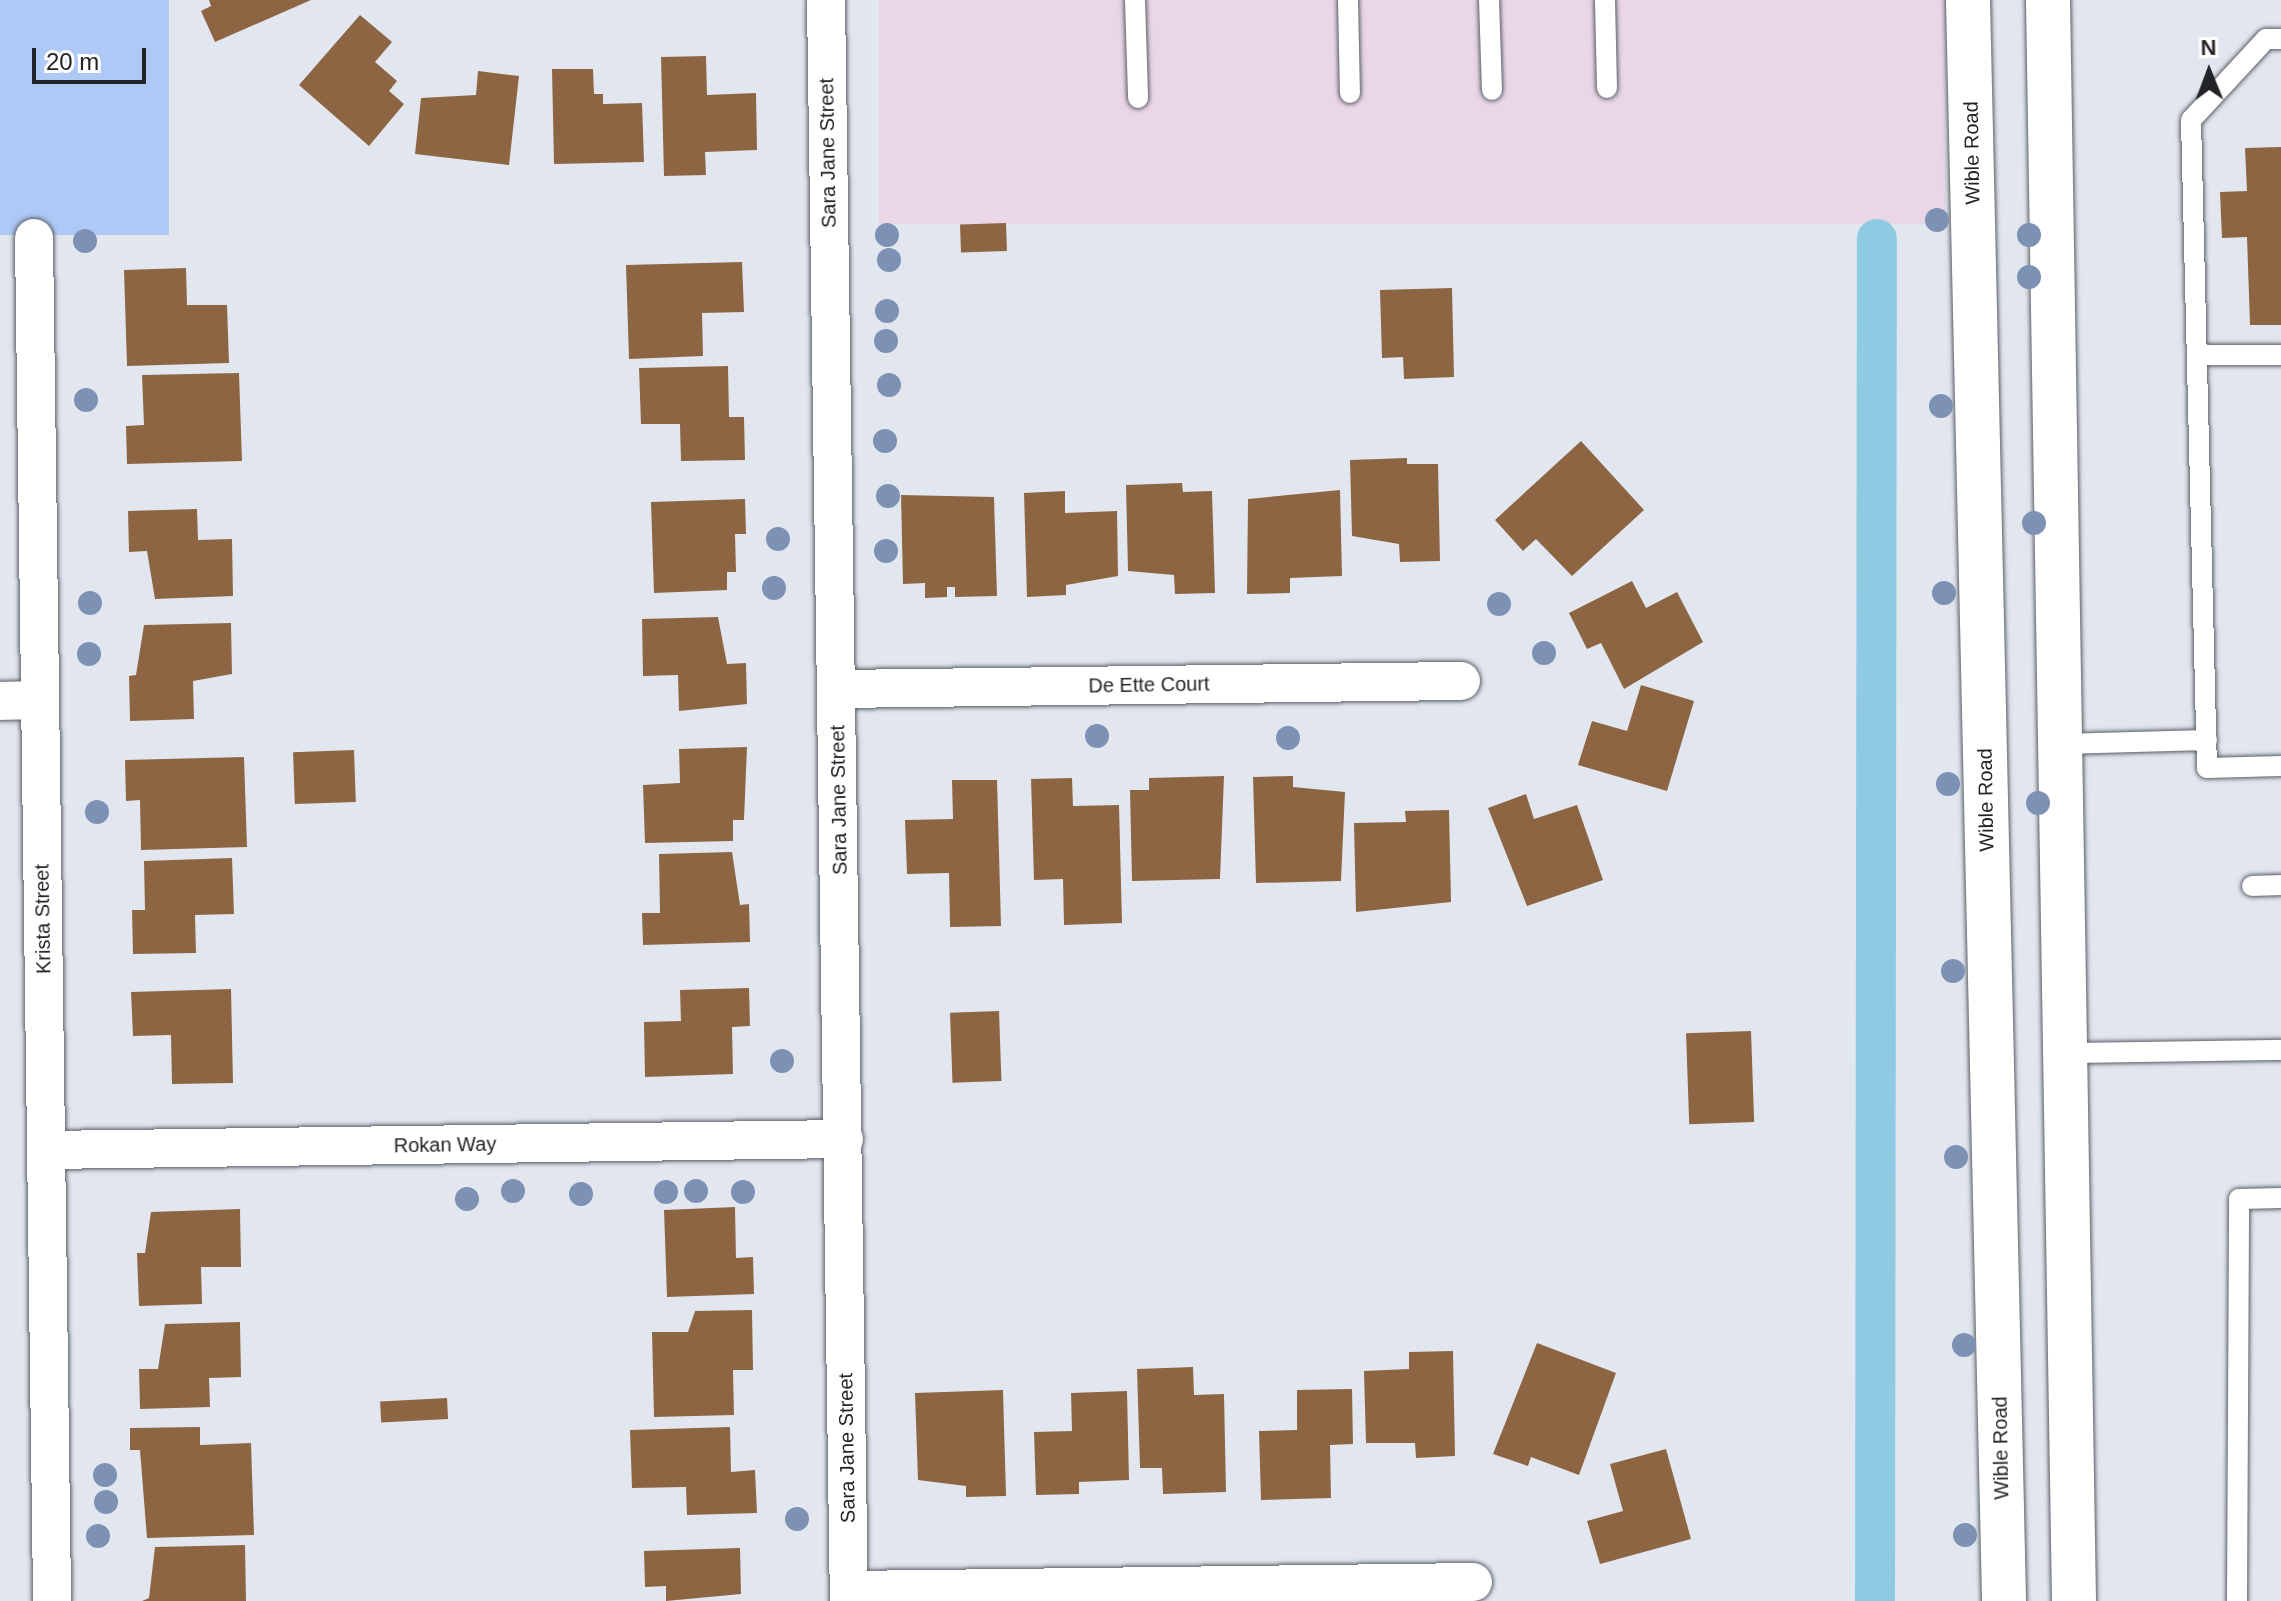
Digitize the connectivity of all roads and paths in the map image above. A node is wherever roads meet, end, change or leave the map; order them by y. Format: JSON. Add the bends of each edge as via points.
{"nodes":[{"id":1,"x":826,"y":0,"type":"edge"},
{"id":2,"x":1135,"y":0,"type":"edge"},
{"id":3,"x":1348,"y":0,"type":"edge"},
{"id":4,"x":1489,"y":0,"type":"edge"},
{"id":5,"x":1605,"y":0,"type":"edge"},
{"id":6,"x":1968,"y":0,"type":"edge"},
{"id":7,"x":2048,"y":0,"type":"edge"},
{"id":8,"x":2281,"y":39,"type":"edge"},
{"id":9,"x":1607,"y":88,"type":"dead end"},
{"id":10,"x":1492,"y":90,"type":"dead end"},
{"id":11,"x":1350,"y":93,"type":"dead end"},
{"id":12,"x":1138,"y":98,"type":"dead end"},
{"id":13,"x":34,"y":238,"type":"dead end"},
{"id":14,"x":2197,"y":355,"type":"junction"},
{"id":15,"x":2281,"y":355,"type":"edge"},
{"id":16,"x":1461,"y":681,"type":"dead end"},
{"id":17,"x":838,"y":689,"type":"junction"},
{"id":18,"x":40,"y":700,"type":"junction"},
{"id":19,"x":0,"y":701,"type":"edge"},
{"id":20,"x":2207,"y":740,"type":"junction"},
{"id":21,"x":2061,"y":744,"type":"junction"},
{"id":22,"x":2281,"y":766,"type":"edge"},
{"id":23,"x":2281,"y":885,"type":"edge"},
{"id":24,"x":2252,"y":886,"type":"dead end"},
{"id":25,"x":2281,"y":1050,"type":"edge"},
{"id":26,"x":2066,"y":1053,"type":"junction"},
{"id":27,"x":844,"y":1139,"type":"junction"},
{"id":28,"x":46,"y":1150,"type":"junction"},
{"id":29,"x":2281,"y":1198,"type":"edge"},
{"id":30,"x":1473,"y":1582,"type":"dead end"},
{"id":31,"x":849,"y":1596,"type":"edge"},
{"id":32,"x":28,"y":1601,"type":"edge"},
{"id":33,"x":52,"y":1601,"type":"edge"},
{"id":34,"x":2004,"y":1601,"type":"edge"},
{"id":35,"x":2074,"y":1601,"type":"edge"},
{"id":36,"x":2237,"y":1601,"type":"edge"}],
"edges":[{"from":1,"to":17,"type":"street","name":"Sara Jane Street"},
{"from":2,"to":12,"type":"lane"},
{"from":3,"to":11,"type":"lane"},
{"from":4,"to":10,"type":"lane"},
{"from":5,"to":9,"type":"lane"},
{"from":6,"to":34,"type":"street","name":"Wible Road"},
{"from":7,"to":21,"type":"street"},
{"from":8,"to":14,"type":"lane","via":[[2266,39],[2191,120]]},
{"from":13,"to":18,"type":"street","name":"Krista Street"},
{"from":14,"to":15,"type":"lane"},
{"from":14,"to":20,"type":"lane"},
{"from":16,"to":17,"type":"street","name":"De Ette Court"},
{"from":17,"to":27,"type":"street","name":"Sara Jane Street"},
{"from":18,"to":19,"type":"street"},
{"from":18,"to":28,"type":"street","name":"Krista Street"},
{"from":20,"to":21,"type":"lane"},
{"from":20,"to":22,"type":"lane","via":[[2207,768]]},
{"from":21,"to":26,"type":"street"},
{"from":23,"to":24,"type":"lane"},
{"from":25,"to":26,"type":"lane"},
{"from":26,"to":35,"type":"street"},
{"from":27,"to":28,"type":"street","name":"Rokan Way"},
{"from":27,"to":31,"type":"street","name":"Sara Jane Street"},
{"from":28,"to":33,"type":"street","name":"Krista Street"},
{"from":29,"to":36,"type":"lane","via":[[2239,1199]]},
{"from":30,"to":31,"type":"street"},
{"from":32,"to":33,"type":"street"}]}
